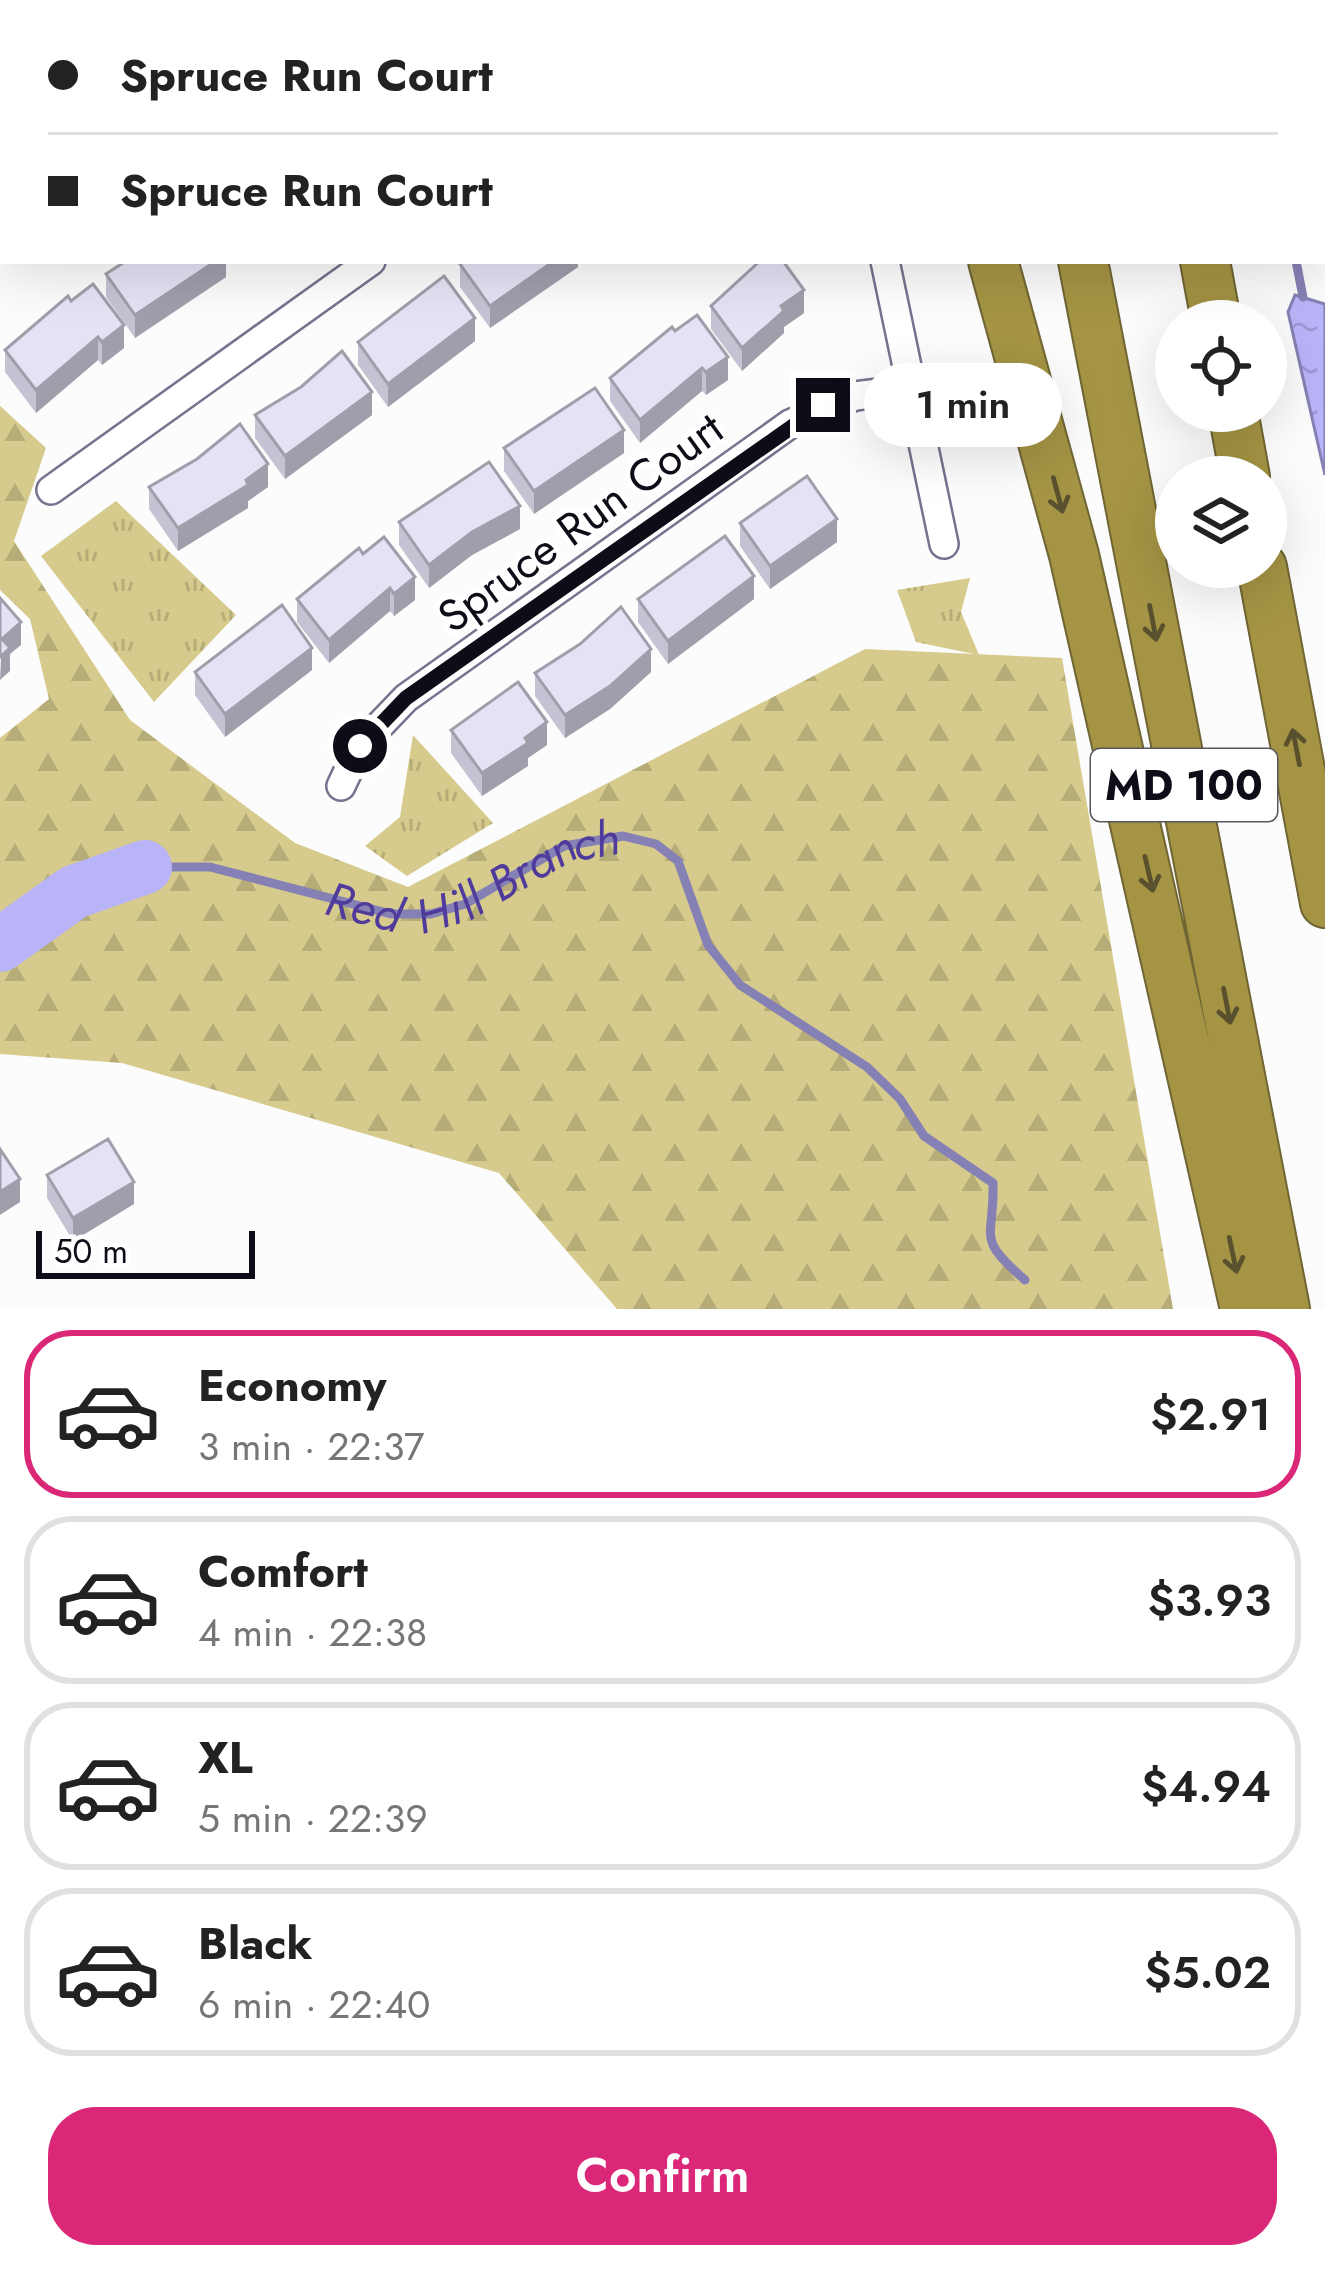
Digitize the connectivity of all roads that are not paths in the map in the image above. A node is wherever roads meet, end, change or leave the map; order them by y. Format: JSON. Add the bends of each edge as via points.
{"nodes":[{"id":1,"x":367,"y":264,"type":"edge"},
{"id":2,"x":886,"y":264,"type":"edge"},
{"id":3,"x":994,"y":264,"type":"edge"},
{"id":4,"x":1084,"y":264,"type":"edge"},
{"id":5,"x":1205,"y":264,"type":"edge"},
{"id":6,"x":1212,"y":300,"type":"edge"},
{"id":7,"x":910,"y":389,"type":"junction"},
{"id":8,"x":51,"y":490,"type":"dead end"},
{"id":9,"x":944,"y":544,"type":"dead end"},
{"id":10,"x":1266,"y":588,"type":"edge"},
{"id":11,"x":341,"y":786,"type":"dead end"},
{"id":12,"x":1325,"y":903,"type":"edge"},
{"id":13,"x":1245,"y":1309,"type":"edge"},
{"id":14,"x":1286,"y":1309,"type":"edge"}],
"edges":[{"from":1,"to":8,"type":"street"},
{"from":2,"to":7,"type":"street"},
{"from":3,"to":13,"type":"highway","one_way":true,"via":[[1074,555]]},
{"from":4,"to":14,"type":"highway","number":"MD 100","one_way":true},
{"from":5,"to":6,"type":"highway"},
{"from":7,"to":9,"type":"street"},
{"from":7,"to":11,"type":"street","name":"Spruce Run Court","via":[[839,400],[790,424],[406,698],[360,746]]},
{"from":12,"to":10,"type":"highway","number":"MD 100","one_way":true}]}
